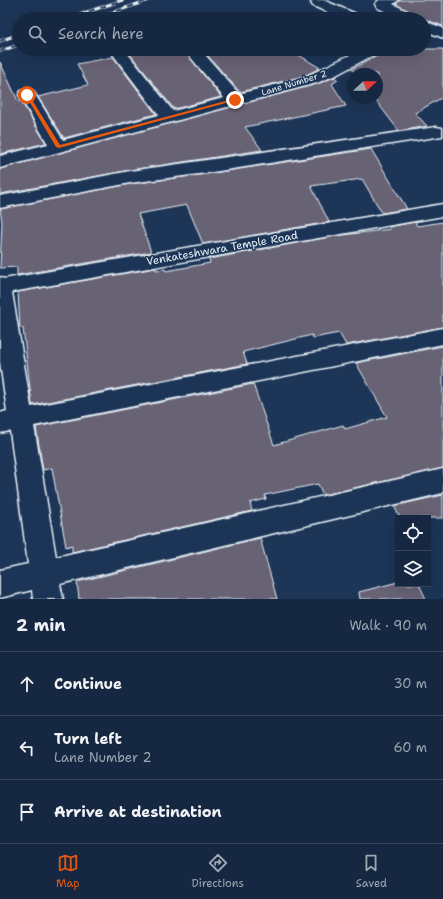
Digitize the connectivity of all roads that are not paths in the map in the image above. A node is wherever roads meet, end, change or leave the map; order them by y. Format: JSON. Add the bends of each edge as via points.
{"nodes":[{"id":1,"x":392,"y":0,"type":"edge"},
{"id":2,"x":318,"y":2,"type":"dead end"},
{"id":3,"x":340,"y":12,"type":"edge"},
{"id":4,"x":398,"y":12,"type":"edge"},
{"id":5,"x":431,"y":23,"type":"edge"},
{"id":6,"x":443,"y":33,"type":"edge"},
{"id":7,"x":122,"y":56,"type":"edge"},
{"id":8,"x":198,"y":56,"type":"edge"},
{"id":9,"x":362,"y":56,"type":"edge"},
{"id":10,"x":27,"y":95,"type":"dead end"},
{"id":11,"x":235,"y":100,"type":"junction"},
{"id":12,"x":170,"y":118,"type":"junction"},
{"id":13,"x":436,"y":132,"type":"dead end"},
{"id":14,"x":59,"y":147,"type":"junction"},
{"id":15,"x":0,"y":162,"type":"edge"},
{"id":16,"x":0,"y":202,"type":"edge"},
{"id":17,"x":443,"y":210,"type":"edge"},
{"id":18,"x":0,"y":286,"type":"edge"},
{"id":19,"x":443,"y":336,"type":"edge"},
{"id":20,"x":10,"y":421,"type":"edge"},
{"id":21,"x":443,"y":481,"type":"edge"},
{"id":22,"x":0,"y":584,"type":"edge"},
{"id":23,"x":45,"y":586,"type":"edge"}],
"edges":[{"from":1,"to":4,"type":"street","via":[[383,5]]},
{"from":2,"to":3,"type":"street"},
{"from":5,"to":6,"type":"street"},
{"from":7,"to":12,"type":"street"},
{"from":8,"to":11,"type":"street"},
{"from":9,"to":11,"type":"street","name":"Lane Number 2","via":[[311,80]]},
{"from":10,"to":14,"type":"street"},
{"from":11,"to":12,"type":"street","name":"Lane Number 2"},
{"from":12,"to":14,"type":"street","name":"Lane Number 2"},
{"from":13,"to":16,"type":"street","via":[[130,177]]},
{"from":14,"to":15,"type":"street","name":"Lane Number 2"},
{"from":17,"to":18,"type":"street","name":"Venkateshwara Temple Road"},
{"from":18,"to":20,"type":"street"},
{"from":19,"to":20,"type":"street"},
{"from":20,"to":23,"type":"street"},
{"from":21,"to":23,"type":"street"},
{"from":22,"to":23,"type":"street"}]}
